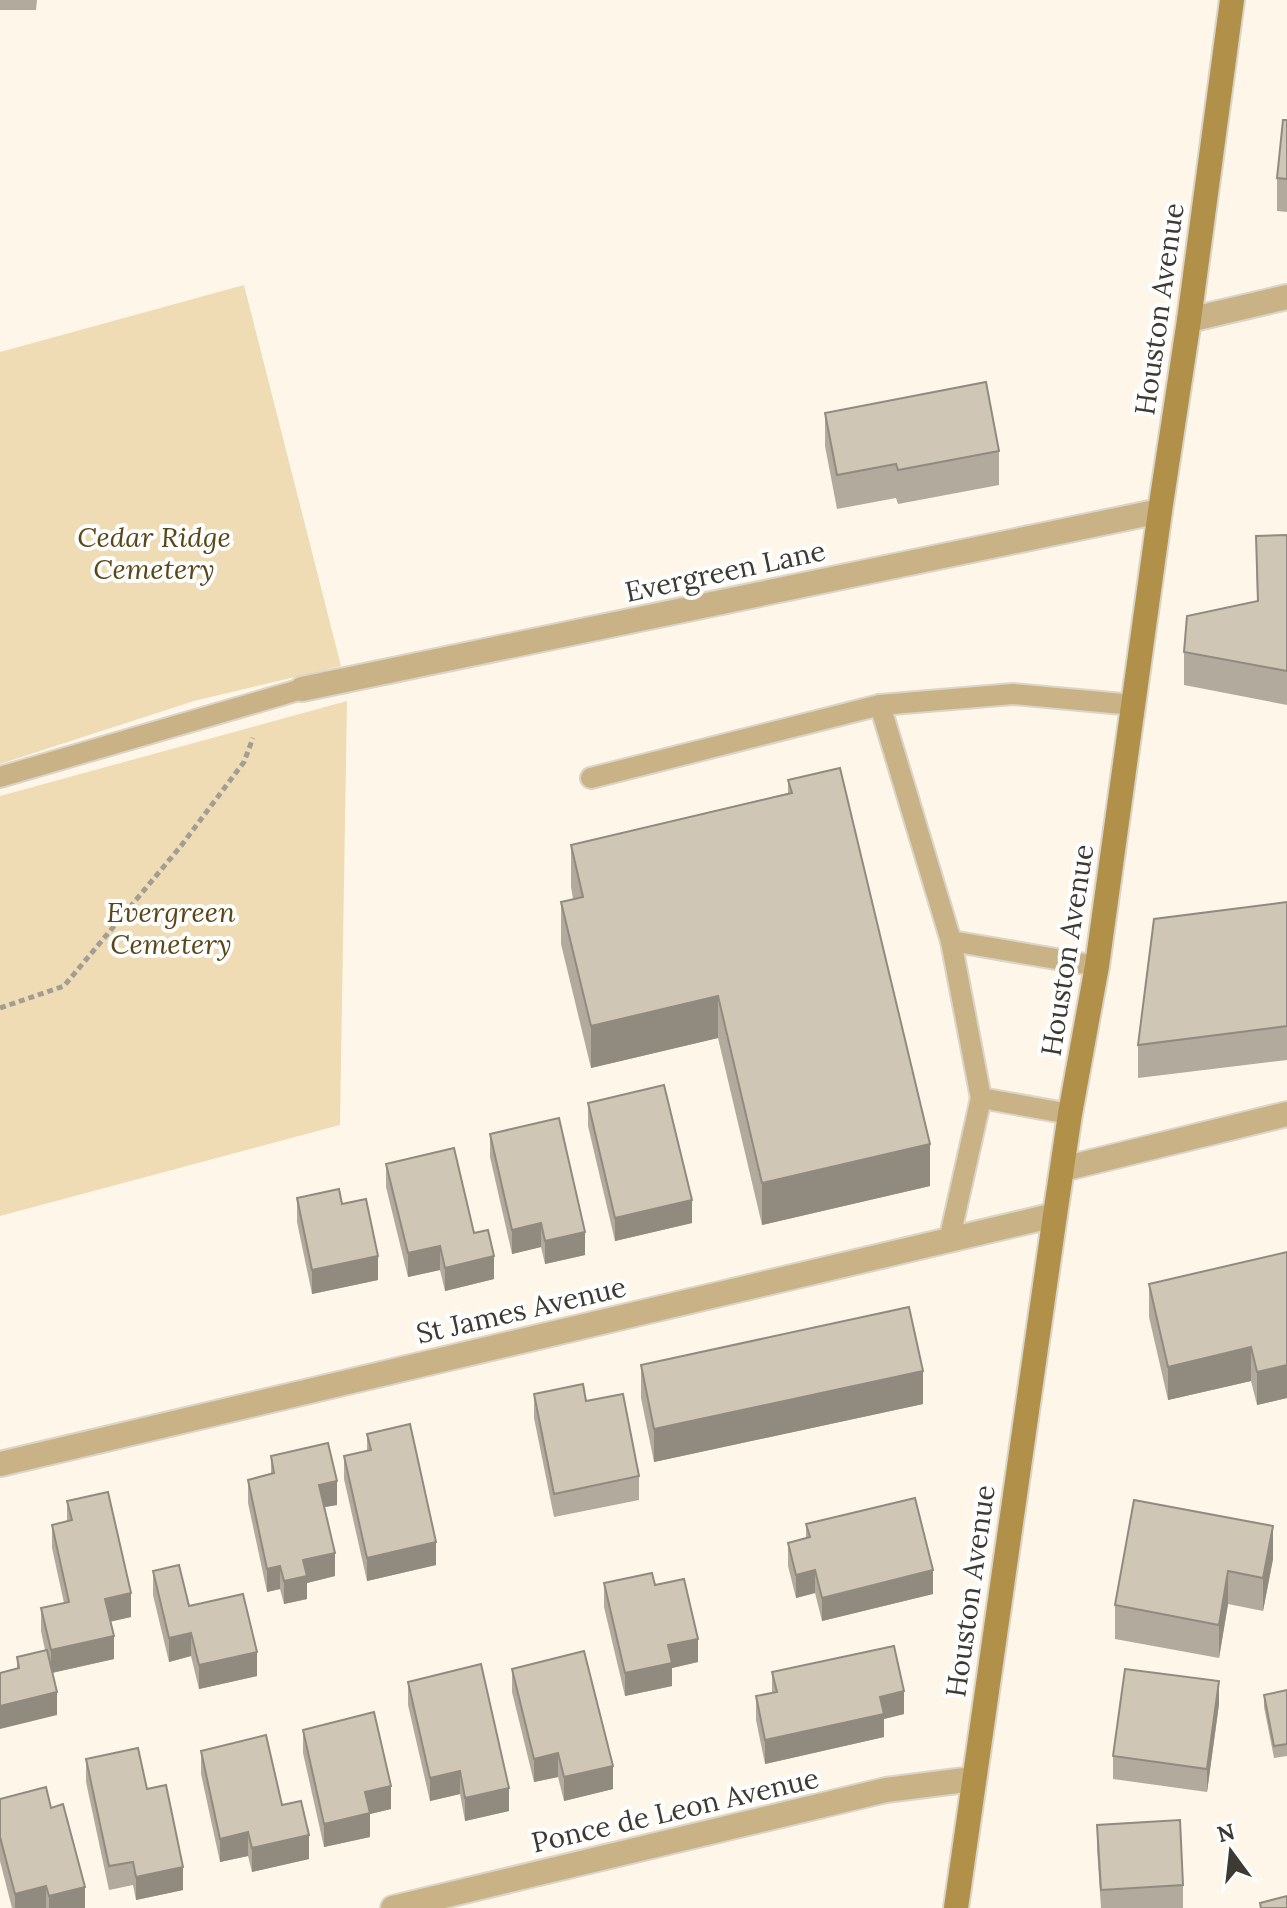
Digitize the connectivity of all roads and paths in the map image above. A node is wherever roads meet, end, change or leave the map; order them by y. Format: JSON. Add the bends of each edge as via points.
{"nodes":[{"id":1,"x":1232,"y":0,"type":"edge"},
{"id":2,"x":1287,"y":297,"type":"edge"},
{"id":3,"x":1189,"y":320,"type":"junction"},
{"id":4,"x":1160,"y":511,"type":"junction"},
{"id":5,"x":302,"y":689,"type":"joint"},
{"id":6,"x":267,"y":699,"type":"junction"},
{"id":7,"x":880,"y":705,"type":"junction"},
{"id":8,"x":1134,"y":705,"type":"junction"},
{"id":9,"x":0,"y":777,"type":"edge"},
{"id":10,"x":591,"y":778,"type":"dead end"},
{"id":11,"x":951,"y":941,"type":"junction"},
{"id":12,"x":1097,"y":966,"type":"junction"},
{"id":13,"x":0,"y":1008,"type":"edge"},
{"id":14,"x":981,"y":1098,"type":"junction"},
{"id":15,"x":1070,"y":1114,"type":"junction"},
{"id":16,"x":1287,"y":1114,"type":"edge"},
{"id":17,"x":1063,"y":1169,"type":"junction"},
{"id":18,"x":1055,"y":1215,"type":"junction"},
{"id":19,"x":949,"y":1241,"type":"junction"},
{"id":20,"x":0,"y":1464,"type":"edge"},
{"id":21,"x":973,"y":1779,"type":"junction"},
{"id":22,"x":397,"y":1907,"type":"edge"},
{"id":23,"x":956,"y":1908,"type":"edge"}],
"edges":[{"from":1,"to":3,"type":"street","name":"Houston Avenue"},
{"from":2,"to":3,"type":"street"},
{"from":3,"to":4,"type":"street","name":"Houston Avenue"},
{"from":4,"to":5,"type":"street","name":"Evergreen Lane"},
{"from":4,"to":8,"type":"street","name":"Houston Avenue"},
{"from":5,"to":6,"type":"lane"},
{"from":6,"to":9,"type":"lane"},
{"from":6,"to":13,"type":"path","via":[[244,762],[64,986]]},
{"from":7,"to":8,"type":"lane","via":[[1013,694]]},
{"from":7,"to":10,"type":"lane"},
{"from":7,"to":11,"type":"lane"},
{"from":8,"to":12,"type":"street","name":"Houston Avenue"},
{"from":11,"to":12,"type":"lane"},
{"from":11,"to":14,"type":"lane"},
{"from":12,"to":15,"type":"street","name":"Houston Avenue"},
{"from":14,"to":15,"type":"lane"},
{"from":14,"to":19,"type":"lane"},
{"from":15,"to":17,"type":"street","name":"Houston Avenue"},
{"from":16,"to":17,"type":"street"},
{"from":17,"to":18,"type":"street","name":"Houston Avenue"},
{"from":18,"to":19,"type":"street","name":"St James Avenue"},
{"from":18,"to":21,"type":"street","name":"Houston Avenue"},
{"from":19,"to":20,"type":"street","name":"St James Avenue"},
{"from":21,"to":22,"type":"street","name":"Ponce de Leon Avenue","via":[[886,1790]]},
{"from":21,"to":23,"type":"street","name":"Houston Avenue"}]}
